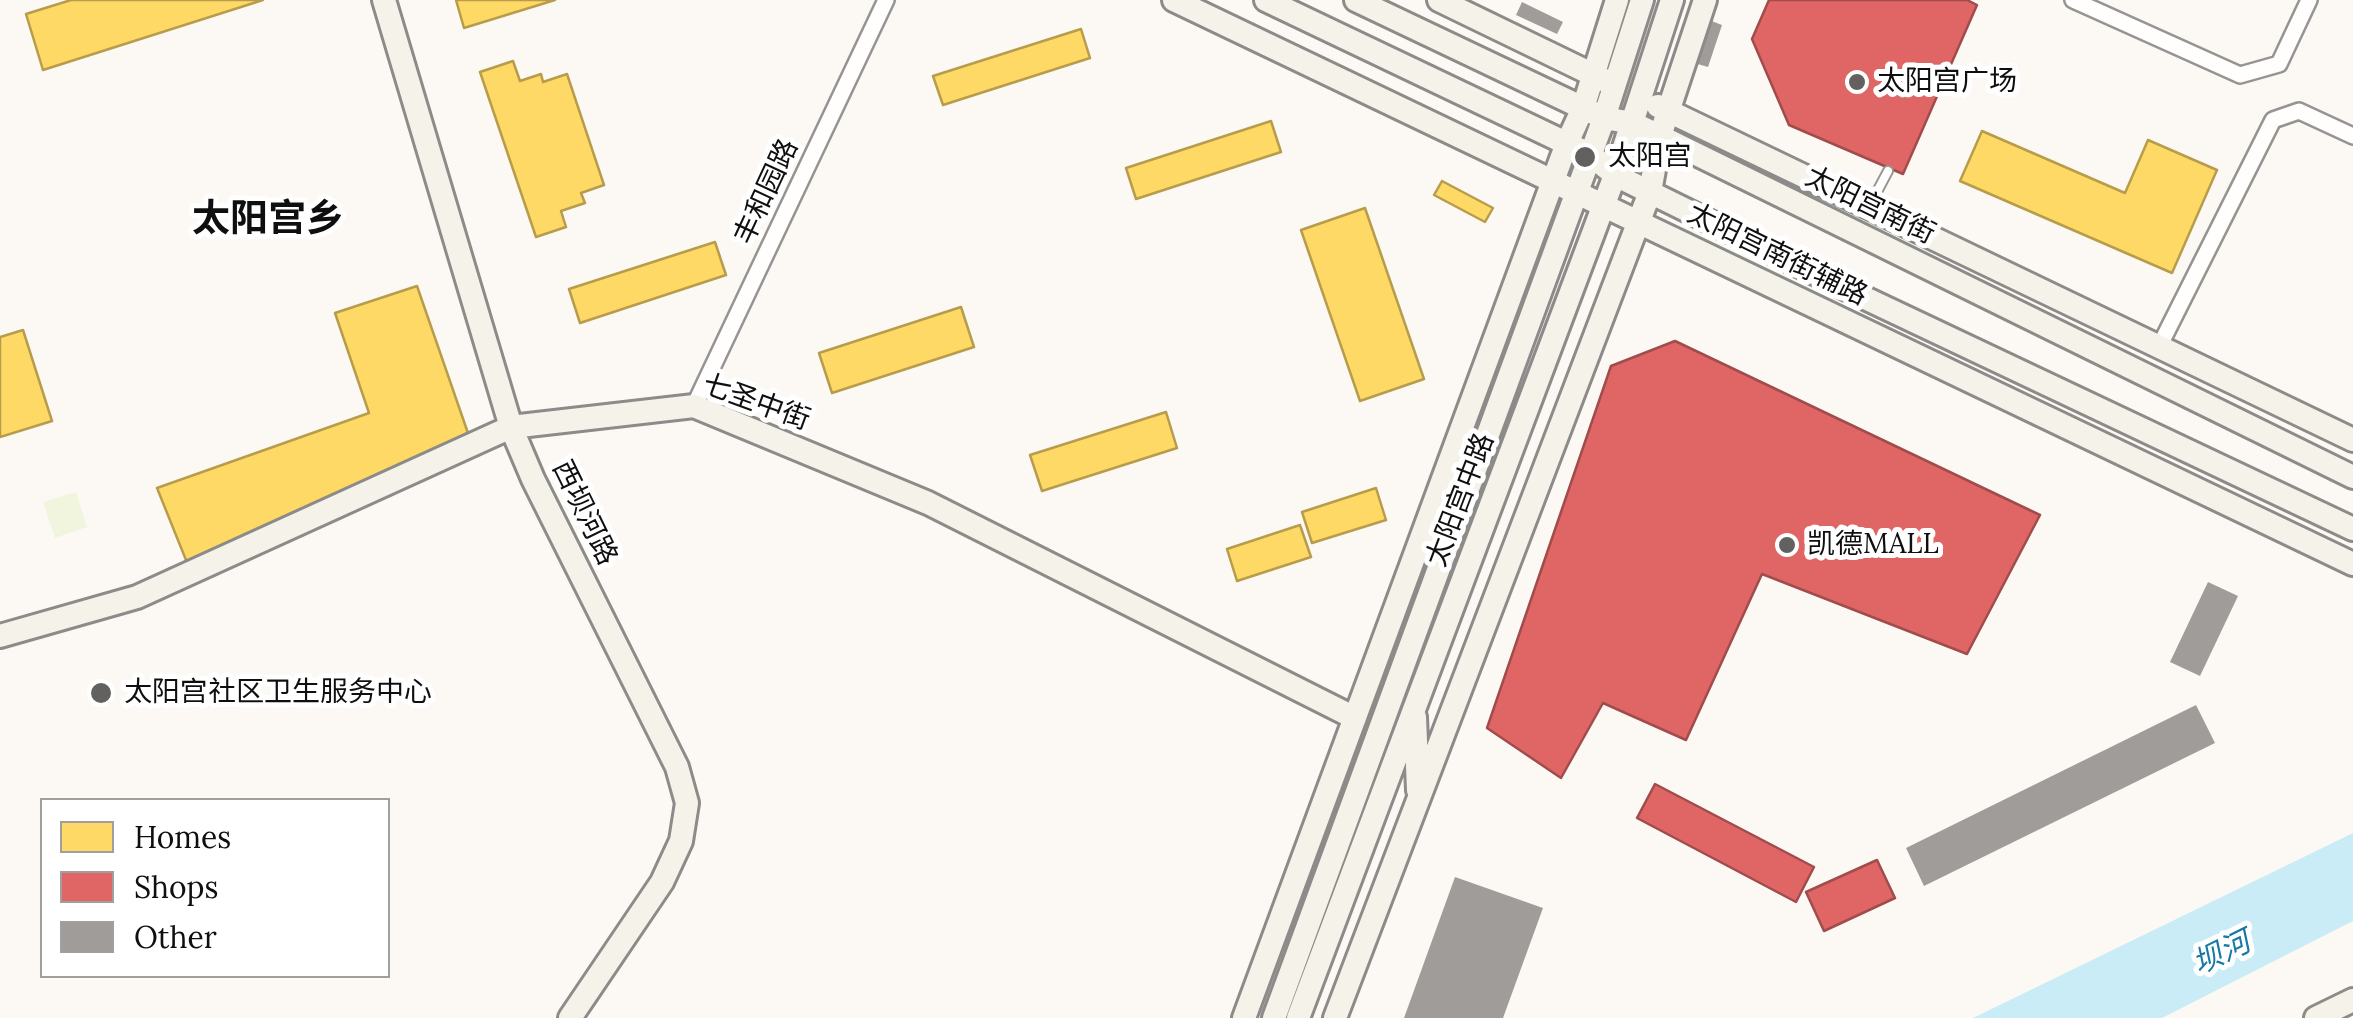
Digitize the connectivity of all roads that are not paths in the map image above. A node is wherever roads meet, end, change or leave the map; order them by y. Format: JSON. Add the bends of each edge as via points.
{"nodes":[{"id":1,"x":384,"y":0,"type":"edge"},
{"id":2,"x":886,"y":0,"type":"edge"},
{"id":3,"x":1266,"y":0,"type":"edge"},
{"id":4,"x":1356,"y":0,"type":"edge"},
{"id":5,"x":1439,"y":0,"type":"edge"},
{"id":6,"x":1617,"y":0,"type":"edge"},
{"id":7,"x":1642,"y":0,"type":"edge"},
{"id":8,"x":1672,"y":0,"type":"edge"},
{"id":9,"x":1705,"y":0,"type":"edge"},
{"id":10,"x":2073,"y":0,"type":"edge"},
{"id":11,"x":2308,"y":0,"type":"edge"},
{"id":12,"x":1179,"y":2,"type":"edge"},
{"id":13,"x":1593,"y":74,"type":"junction"},
{"id":14,"x":1615,"y":85,"type":"junction"},
{"id":15,"x":1641,"y":98,"type":"junction"},
{"id":16,"x":1668,"y":111,"type":"junction"},
{"id":17,"x":1594,"y":113,"type":"junction"},
{"id":18,"x":1633,"y":123,"type":"junction"},
{"id":19,"x":1660,"y":136,"type":"junction"},
{"id":20,"x":2353,"y":136,"type":"edge"},
{"id":21,"x":1567,"y":143,"type":"junction"},
{"id":22,"x":1591,"y":155,"type":"junction"},
{"id":23,"x":1888,"y":171,"type":"dead end"},
{"id":24,"x":1615,"y":175,"type":"junction"},
{"id":25,"x":1552,"y":181,"type":"junction"},
{"id":26,"x":1650,"y":192,"type":"junction"},
{"id":27,"x":1577,"y":193,"type":"junction"},
{"id":28,"x":1604,"y":205,"type":"junction"},
{"id":29,"x":1868,"y":207,"type":"junction"},
{"id":30,"x":1638,"y":222,"type":"junction"},
{"id":31,"x":2158,"y":348,"type":"junction"},
{"id":32,"x":694,"y":406,"type":"junction"},
{"id":33,"x":511,"y":427,"type":"junction"},
{"id":34,"x":2353,"y":440,"type":"edge"},
{"id":35,"x":2353,"y":477,"type":"edge"},
{"id":36,"x":1487,"y":516,"type":"junction"},
{"id":37,"x":2353,"y":529,"type":"edge"},
{"id":38,"x":1521,"y":530,"type":"junction"},
{"id":39,"x":2353,"y":564,"type":"edge"},
{"id":40,"x":0,"y":636,"type":"edge"},
{"id":41,"x":1401,"y":673,"type":"junction"},
{"id":42,"x":1415,"y":707,"type":"junction"},
{"id":43,"x":1355,"y":718,"type":"junction"},
{"id":44,"x":1332,"y":779,"type":"junction"},
{"id":45,"x":1419,"y":799,"type":"junction"},
{"id":46,"x":2353,"y":1000,"type":"edge"},
{"id":47,"x":570,"y":1018,"type":"edge"},
{"id":48,"x":1244,"y":1018,"type":"edge"},
{"id":49,"x":1274,"y":1018,"type":"edge"},
{"id":50,"x":1298,"y":1018,"type":"edge"},
{"id":51,"x":1335,"y":1018,"type":"edge"},
{"id":52,"x":2316,"y":1018,"type":"edge"}],
"edges":[{"from":1,"to":33,"type":"street","name":"西坝河路"},
{"from":2,"to":32,"type":"street","name":"丰和园路"},
{"from":3,"to":21,"type":"street"},
{"from":4,"to":17,"type":"street","name":"太阳宫南街"},
{"from":5,"to":13,"type":"street","name":"太阳宫南街"},
{"from":6,"to":13,"type":"street","name":"太阳宫中路"},
{"from":7,"to":14,"type":"street","name":"太阳宫中路"},
{"from":8,"to":15,"type":"street","name":"太阳宫中路"},
{"from":9,"to":16,"type":"street"},
{"from":10,"to":11,"type":"street","via":[[2240,74],[2279,64]]},
{"from":12,"to":25,"type":"street","name":"太阳宫南街辅路"},
{"from":13,"to":14,"type":"street","name":"太阳宫南街"},
{"from":13,"to":17,"type":"street","name":"太阳宫中路"},
{"from":14,"to":15,"type":"street","name":"太阳宫南街"},
{"from":14,"to":17,"type":"street","name":"太阳宫中路"},
{"from":15,"to":16,"type":"street","name":"太阳宫南街"},
{"from":15,"to":18,"type":"street","name":"太阳宫中路"},
{"from":16,"to":19,"type":"street"},
{"from":16,"to":29,"type":"street","name":"太阳宫南街"},
{"from":17,"to":18,"type":"street","name":"太阳宫南街"},
{"from":17,"to":21,"type":"street","name":"太阳宫中路"},
{"from":17,"to":22,"type":"street","name":"太阳宫中路"},
{"from":18,"to":19,"type":"street","name":"太阳宫南街"},
{"from":18,"to":24,"type":"street","name":"太阳宫中路"},
{"from":19,"to":26,"type":"street"},
{"from":19,"to":35,"type":"street","name":"太阳宫南街"},
{"from":20,"to":31,"type":"street","via":[[2299,110],[2272,120]]},
{"from":21,"to":22,"type":"street"},
{"from":21,"to":25,"type":"street","name":"太阳宫中路"},
{"from":22,"to":24,"type":"street"},
{"from":22,"to":27,"type":"street","name":"太阳宫中路"},
{"from":23,"to":29,"type":"lane"},
{"from":24,"to":26,"type":"street"},
{"from":24,"to":28,"type":"street","name":"太阳宫中路"},
{"from":25,"to":27,"type":"street","name":"太阳宫南街辅路"},
{"from":25,"to":43,"type":"street","name":"太阳宫中路"},
{"from":26,"to":30,"type":"street"},
{"from":26,"to":37,"type":"street"},
{"from":27,"to":28,"type":"street","name":"太阳宫南街辅路"},
{"from":27,"to":41,"type":"street","name":"太阳宫中路"},
{"from":28,"to":30,"type":"street","name":"太阳宫南街辅路"},
{"from":28,"to":36,"type":"street","name":"太阳宫中路"},
{"from":29,"to":31,"type":"street","name":"太阳宫南街"},
{"from":30,"to":38,"type":"street"},
{"from":30,"to":39,"type":"street","name":"太阳宫南街辅路"},
{"from":31,"to":34,"type":"street","name":"太阳宫南街"},
{"from":32,"to":33,"type":"street","name":"七圣中街"},
{"from":32,"to":43,"type":"street","name":"七圣中街","via":[[928,503]]},
{"from":33,"to":40,"type":"street","name":"七圣中街","via":[[137,597]]},
{"from":33,"to":47,"type":"street","name":"西坝河路","via":[[677,766],[687,803],[681,840],[662,882]]},
{"from":36,"to":38,"type":"street"},
{"from":36,"to":42,"type":"street","name":"太阳宫中路"},
{"from":38,"to":45,"type":"street"},
{"from":41,"to":44,"type":"street"},
{"from":41,"to":49,"type":"street","name":"太阳宫中路"},
{"from":42,"to":45,"type":"street"},
{"from":42,"to":50,"type":"street","name":"太阳宫中路"},
{"from":43,"to":44,"type":"street","name":"太阳宫中路"},
{"from":44,"to":48,"type":"street","name":"太阳宫中路"},
{"from":45,"to":51,"type":"street"},
{"from":46,"to":52,"type":"street"}]}
